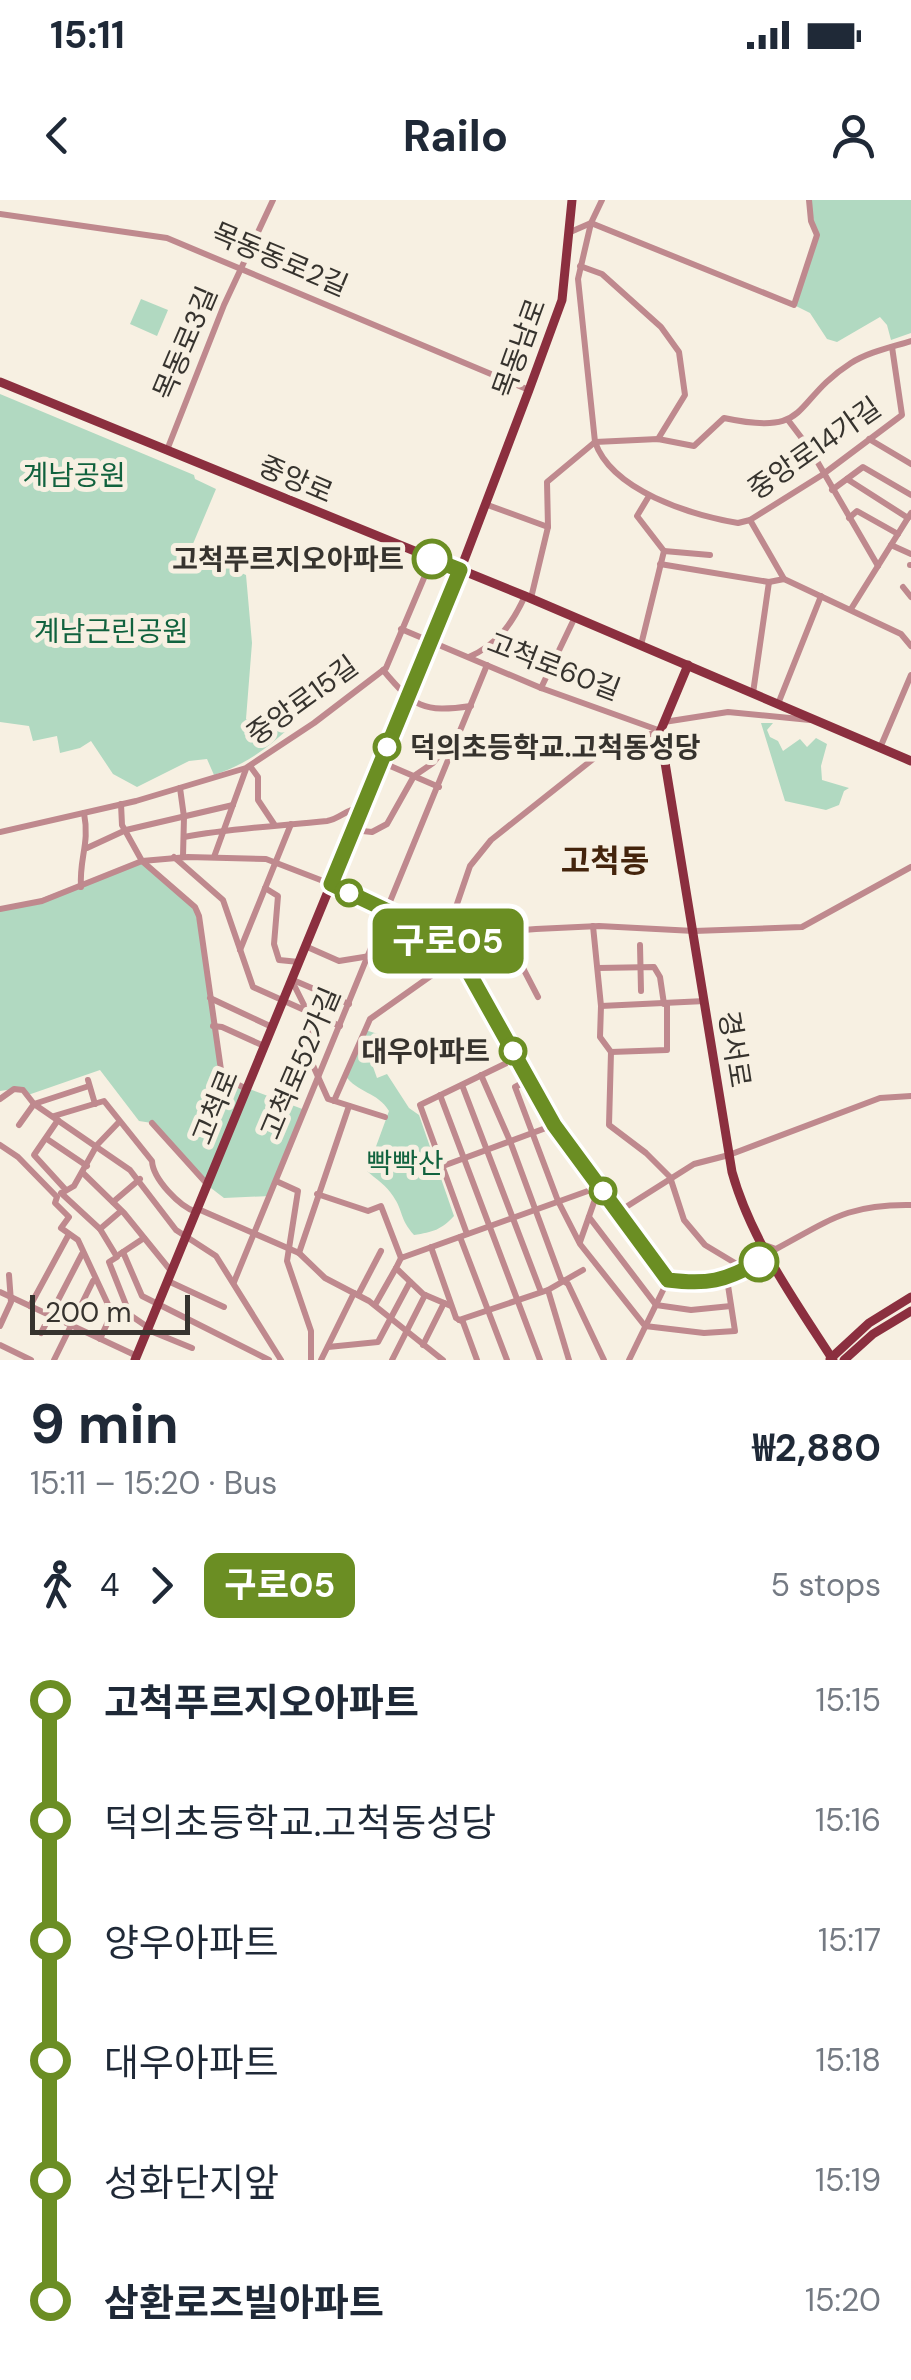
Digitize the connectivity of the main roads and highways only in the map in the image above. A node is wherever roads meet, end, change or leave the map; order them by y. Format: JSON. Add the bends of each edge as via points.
{"nodes":[{"id":1,"x":572,"y":200,"type":"edge"},
{"id":2,"x":0,"y":382,"type":"edge"},
{"id":3,"x":460,"y":570,"type":"junction"},
{"id":4,"x":688,"y":666,"type":"junction"},
{"id":5,"x":911,"y":761,"type":"edge"},
{"id":6,"x":911,"y":1297,"type":"edge"},
{"id":7,"x":911,"y":1311,"type":"edge"},
{"id":8,"x":136,"y":1358,"type":"edge"},
{"id":9,"x":831,"y":1359,"type":"edge"},
{"id":10,"x":844,"y":1360,"type":"edge"}],
"edges":[{"from":1,"to":3,"type":"main road","name":"목동남로","via":[[562,300]]},
{"from":2,"to":3,"type":"main road","name":"중앙로"},
{"from":3,"to":4,"type":"main road","name":"중앙로"},
{"from":3,"to":8,"type":"main road","name":"고척로"},
{"from":4,"to":5,"type":"main road","name":"중앙로"},
{"from":4,"to":9,"type":"main road","name":"경서로","via":[[662,728],[729,1155],[738,1194],[762,1244]]},
{"from":6,"to":9,"type":"main road"},
{"from":7,"to":10,"type":"main road"}]}
